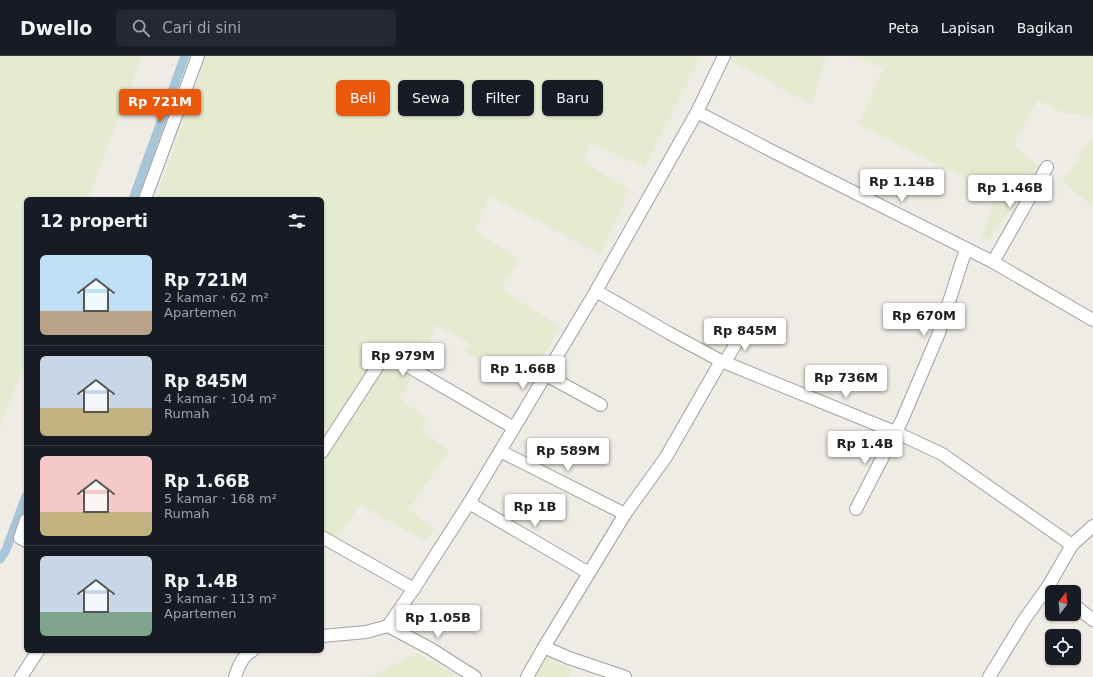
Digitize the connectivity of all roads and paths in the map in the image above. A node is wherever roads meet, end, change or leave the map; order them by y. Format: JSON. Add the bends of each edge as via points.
{"nodes":[{"id":1,"x":198,"y":56,"type":"edge"},
{"id":2,"x":724,"y":56,"type":"edge"},
{"id":3,"x":697,"y":112,"type":"junction"},
{"id":4,"x":1047,"y":167,"type":"dead end"},
{"id":5,"x":146,"y":197,"type":"edge"},
{"id":6,"x":966,"y":249,"type":"junction"},
{"id":7,"x":993,"y":262,"type":"junction"},
{"id":8,"x":596,"y":291,"type":"junction"},
{"id":9,"x":1093,"y":320,"type":"edge"},
{"id":10,"x":744,"y":330,"type":"dead end"},
{"id":11,"x":723,"y":362,"type":"junction"},
{"id":12,"x":546,"y":375,"type":"junction"},
{"id":13,"x":602,"y":405,"type":"dead end"},
{"id":14,"x":514,"y":428,"type":"junction"},
{"id":15,"x":896,"y":432,"type":"junction"},
{"id":16,"x":324,"y":449,"type":"edge"},
{"id":17,"x":500,"y":451,"type":"junction"},
{"id":18,"x":469,"y":503,"type":"junction"},
{"id":19,"x":856,"y":509,"type":"dead end"},
{"id":20,"x":625,"y":514,"type":"junction"},
{"id":21,"x":24,"y":526,"type":"edge"},
{"id":22,"x":1093,"y":526,"type":"edge"},
{"id":23,"x":324,"y":538,"type":"edge"},
{"id":24,"x":24,"y":540,"type":"edge"},
{"id":25,"x":1072,"y":545,"type":"junction"},
{"id":26,"x":589,"y":572,"type":"junction"},
{"id":27,"x":1055,"y":585,"type":"edge"},
{"id":28,"x":414,"y":589,"type":"junction"},
{"id":29,"x":1045,"y":598,"type":"edge"},
{"id":30,"x":1081,"y":611,"type":"edge"},
{"id":31,"x":1093,"y":620,"type":"edge"},
{"id":32,"x":388,"y":626,"type":"junction"},
{"id":33,"x":324,"y":636,"type":"edge"},
{"id":34,"x":544,"y":647,"type":"junction"},
{"id":35,"x":37,"y":653,"type":"edge"},
{"id":36,"x":246,"y":653,"type":"edge"},
{"id":37,"x":21,"y":677,"type":"edge"},
{"id":38,"x":235,"y":677,"type":"edge"},
{"id":39,"x":475,"y":677,"type":"edge"},
{"id":40,"x":527,"y":677,"type":"edge"},
{"id":41,"x":625,"y":677,"type":"edge"},
{"id":42,"x":989,"y":677,"type":"edge"}],
"edges":[{"from":1,"to":5,"type":"street"},
{"from":2,"to":3,"type":"street"},
{"from":3,"to":6,"type":"street"},
{"from":3,"to":8,"type":"street"},
{"from":4,"to":7,"type":"street"},
{"from":6,"to":7,"type":"street"},
{"from":6,"to":15,"type":"street","via":[[939,333]]},
{"from":7,"to":9,"type":"street"},
{"from":8,"to":11,"type":"street"},
{"from":8,"to":12,"type":"street"},
{"from":10,"to":11,"type":"street"},
{"from":11,"to":15,"type":"street"},
{"from":11,"to":20,"type":"street","via":[[666,457]]},
{"from":12,"to":13,"type":"street"},
{"from":12,"to":14,"type":"street"},
{"from":14,"to":16,"type":"street","via":[[388,357],[383,358]]},
{"from":14,"to":17,"type":"street"},
{"from":15,"to":19,"type":"street"},
{"from":15,"to":25,"type":"street","via":[[942,454]]},
{"from":17,"to":18,"type":"street"},
{"from":17,"to":20,"type":"street"},
{"from":18,"to":26,"type":"street"},
{"from":18,"to":28,"type":"street"},
{"from":20,"to":26,"type":"street"},
{"from":21,"to":24,"type":"street","via":[[20,538]]},
{"from":22,"to":25,"type":"street"},
{"from":23,"to":28,"type":"street"},
{"from":25,"to":27,"type":"street"},
{"from":26,"to":34,"type":"street"},
{"from":28,"to":32,"type":"street"},
{"from":29,"to":42,"type":"street","via":[[1024,620]]},
{"from":30,"to":31,"type":"street"},
{"from":32,"to":33,"type":"street","via":[[366,632]]},
{"from":32,"to":39,"type":"street"},
{"from":34,"to":40,"type":"street"},
{"from":34,"to":41,"type":"street"},
{"from":35,"to":37,"type":"street"},
{"from":36,"to":38,"type":"street"}]}
